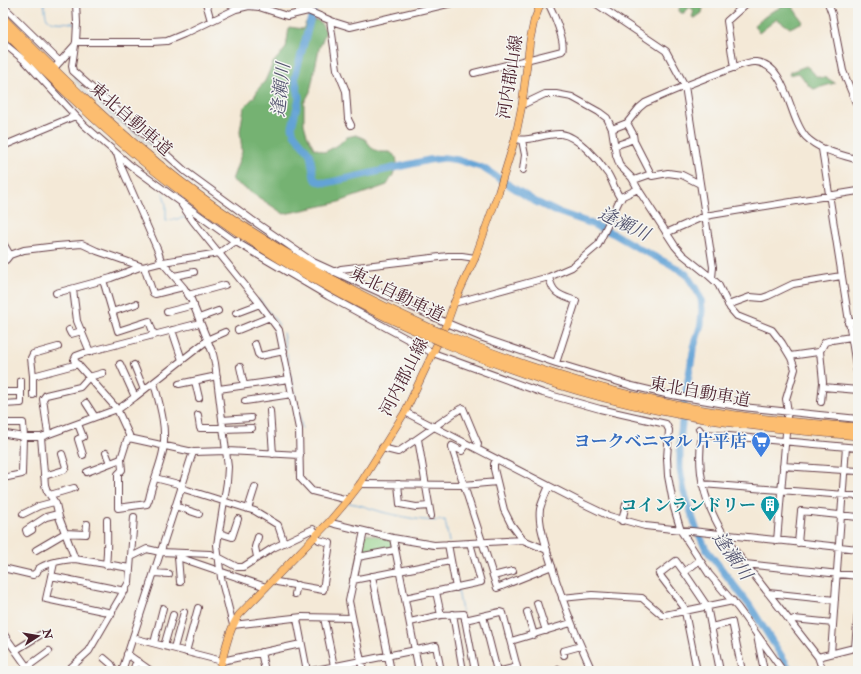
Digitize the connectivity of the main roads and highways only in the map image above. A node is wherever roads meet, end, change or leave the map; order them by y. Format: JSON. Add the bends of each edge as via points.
{"nodes":[{"id":1,"x":541,"y":3,"type":"edge"},
{"id":2,"x":3,"y":19,"type":"edge"},
{"id":3,"x":3,"y":29,"type":"edge"},
{"id":4,"x":433,"y":334,"type":"junction"},
{"id":5,"x":704,"y":414,"type":"junction"},
{"id":6,"x":858,"y":428,"type":"edge"},
{"id":7,"x":858,"y":435,"type":"edge"},
{"id":8,"x":219,"y":671,"type":"edge"}],
"edges":[{"from":1,"to":8,"type":"main road","name":"河内郡山線","via":[[534,21],[527,60],[519,140],[506,167],[475,258],[405,412],[346,502],[239,615],[233,625]]},
{"from":2,"to":4,"type":"highway","name":"東北自動車道","via":[[106,119],[209,203],[310,268]]},
{"from":3,"to":4,"type":"highway","name":"東北自動車道","via":[[102,125],[199,204],[307,274],[369,308]]},
{"from":4,"to":5,"type":"highway","name":"東北自動車道","bridge":true,"via":[[563,378],[671,408]]},
{"from":5,"to":6,"type":"highway","name":"東北自動車道"},
{"from":5,"to":7,"type":"highway","name":"東北自動車道","via":[[765,426]]}]}
